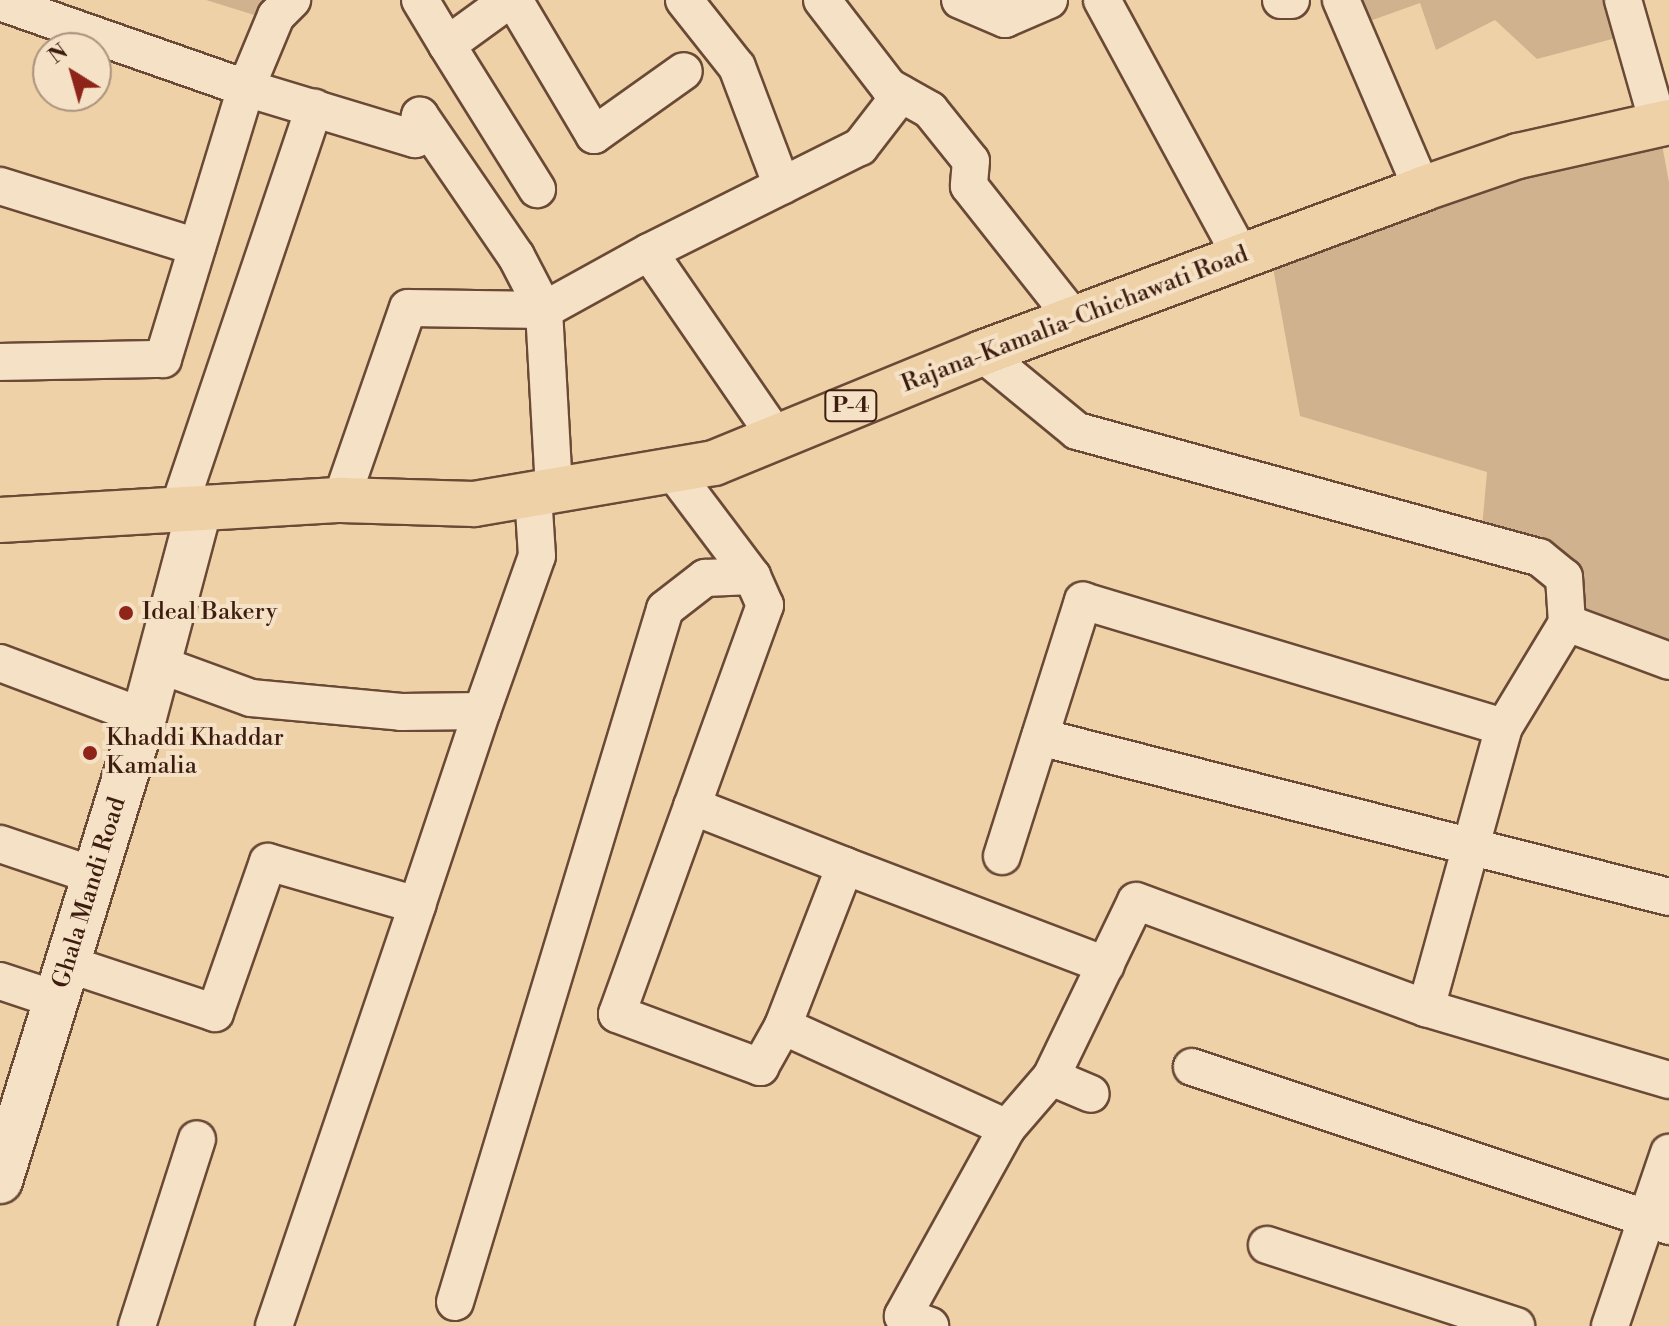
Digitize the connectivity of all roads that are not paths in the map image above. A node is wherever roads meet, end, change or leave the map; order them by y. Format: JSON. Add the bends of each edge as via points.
{"nodes":[{"id":1,"x":292,"y":0,"type":"edge"},
{"id":2,"x":420,"y":0,"type":"edge"},
{"id":3,"x":512,"y":0,"type":"edge"},
{"id":4,"x":684,"y":0,"type":"edge"},
{"id":5,"x":822,"y":0,"type":"edge"},
{"id":6,"x":960,"y":0,"type":"edge"},
{"id":7,"x":1049,"y":0,"type":"edge"},
{"id":8,"x":1102,"y":0,"type":"edge"},
{"id":9,"x":1281,"y":0,"type":"edge"},
{"id":10,"x":1291,"y":0,"type":"edge"},
{"id":11,"x":1341,"y":0,"type":"edge"},
{"id":12,"x":1623,"y":0,"type":"edge"},
{"id":13,"x":0,"y":2,"type":"edge"},
{"id":14,"x":447,"y":45,"type":"junction"},
{"id":15,"x":684,"y":71,"type":"dead end"},
{"id":16,"x":246,"y":88,"type":"junction"},
{"id":17,"x":901,"y":94,"type":"junction"},
{"id":18,"x":314,"y":108,"type":"junction"},
{"id":19,"x":1663,"y":123,"type":"edge"},
{"id":20,"x":0,"y":186,"type":"edge"},
{"id":21,"x":782,"y":186,"type":"junction"},
{"id":22,"x":537,"y":189,"type":"dead end"},
{"id":23,"x":1422,"y":189,"type":"junction"},
{"id":24,"x":197,"y":247,"type":"junction"},
{"id":25,"x":649,"y":252,"type":"junction"},
{"id":26,"x":1241,"y":256,"type":"junction"},
{"id":27,"x":544,"y":310,"type":"junction"},
{"id":28,"x":1074,"y":319,"type":"junction"},
{"id":29,"x":0,"y":349,"type":"edge"},
{"id":30,"x":982,"y":353,"type":"junction"},
{"id":31,"x":17,"y":362,"type":"edge"},
{"id":32,"x":776,"y":437,"type":"junction"},
{"id":33,"x":672,"y":470,"type":"junction"},
{"id":34,"x":543,"y":492,"type":"junction"},
{"id":35,"x":341,"y":500,"type":"junction"},
{"id":36,"x":188,"y":512,"type":"junction"},
{"id":37,"x":0,"y":520,"type":"edge"},
{"id":38,"x":752,"y":576,"type":"junction"},
{"id":39,"x":1567,"y":623,"type":"junction"},
{"id":40,"x":1669,"y":661,"type":"edge"},
{"id":41,"x":0,"y":663,"type":"edge"},
{"id":42,"x":158,"y":664,"type":"junction"},
{"id":43,"x":482,"y":711,"type":"junction"},
{"id":44,"x":144,"y":717,"type":"junction"},
{"id":45,"x":1504,"y":727,"type":"junction"},
{"id":46,"x":1040,"y":737,"type":"junction"},
{"id":47,"x":692,"y":806,"type":"junction"},
{"id":48,"x":0,"y":844,"type":"edge"},
{"id":49,"x":1474,"y":846,"type":"junction"},
{"id":50,"x":1002,"y":856,"type":"dead end"},
{"id":51,"x":845,"y":866,"type":"junction"},
{"id":52,"x":95,"y":876,"type":"junction"},
{"id":53,"x":1669,"y":897,"type":"edge"},
{"id":54,"x":417,"y":905,"type":"junction"},
{"id":55,"x":1106,"y":965,"type":"junction"},
{"id":56,"x":0,"y":981,"type":"edge"},
{"id":57,"x":63,"y":982,"type":"junction"},
{"id":58,"x":1426,"y":1008,"type":"junction"},
{"id":59,"x":783,"y":1026,"type":"junction"},
{"id":60,"x":1192,"y":1067,"type":"dead end"},
{"id":61,"x":1051,"y":1077,"type":"junction"},
{"id":62,"x":1669,"y":1080,"type":"edge"},
{"id":63,"x":1091,"y":1094,"type":"dead end"},
{"id":64,"x":1007,"y":1128,"type":"junction"},
{"id":65,"x":197,"y":1139,"type":"dead end"},
{"id":66,"x":1669,"y":1153,"type":"edge"},
{"id":67,"x":0,"y":1181,"type":"edge"},
{"id":68,"x":1657,"y":1222,"type":"edge"},
{"id":69,"x":1267,"y":1245,"type":"dead end"},
{"id":70,"x":455,"y":1302,"type":"dead end"},
{"id":71,"x":910,"y":1323,"type":"edge"},
{"id":72,"x":137,"y":1326,"type":"edge"},
{"id":73,"x":274,"y":1326,"type":"edge"},
{"id":74,"x":1516,"y":1326,"type":"edge"},
{"id":75,"x":1610,"y":1326,"type":"edge"}],
"edges":[{"from":1,"to":16,"type":"street","via":[[276,16]]},
{"from":2,"to":14,"type":"street"},
{"from":3,"to":14,"type":"street"},
{"from":3,"to":15,"type":"street","via":[[594,135]]},
{"from":4,"to":21,"type":"street","via":[[737,67]]},
{"from":5,"to":17,"type":"street","via":[[889,87]]},
{"from":6,"to":7,"type":"street","via":[[1005,19]]},
{"from":8,"to":26,"type":"street"},
{"from":9,"to":10,"type":"street"},
{"from":11,"to":23,"type":"street"},
{"from":12,"to":19,"type":"street"},
{"from":13,"to":16,"type":"street"},
{"from":14,"to":22,"type":"street"},
{"from":16,"to":18,"type":"street"},
{"from":16,"to":24,"type":"street"},
{"from":17,"to":21,"type":"street","via":[[860,147]]},
{"from":17,"to":28,"type":"street","via":[[930,110],[971,161],[969,186]]},
{"from":18,"to":27,"type":"street","via":[[415,139],[420,116],[516,256]]},
{"from":18,"to":36,"type":"street"},
{"from":19,"to":23,"type":"main road","name":"Rajana-Kamalia-Chichawati Road","number":"P-4","via":[[1518,156]]},
{"from":20,"to":24,"type":"street"},
{"from":21,"to":25,"type":"street"},
{"from":23,"to":26,"type":"main road","name":"Rajana-Kamalia-Chichawati Road","number":"P-4"},
{"from":24,"to":31,"type":"street","via":[[163,359]]},
{"from":25,"to":27,"type":"street"},
{"from":25,"to":32,"type":"street"},
{"from":26,"to":28,"type":"main road","name":"Rajana-Kamalia-Chichawati Road","number":"P-4"},
{"from":27,"to":34,"type":"street"},
{"from":27,"to":35,"type":"street","via":[[408,308]]},
{"from":28,"to":30,"type":"main road","name":"Rajana-Kamalia-Chichawati Road","number":"P-4"},
{"from":29,"to":31,"type":"street"},
{"from":30,"to":32,"type":"main road","name":"Rajana-Kamalia-Chichawati Road","number":"P-4"},
{"from":30,"to":39,"type":"street","via":[[1077,431],[1539,557],[1564,577]]},
{"from":32,"to":33,"type":"main road","name":"Rajana-Kamalia-Chichawati Road","number":"P-4","via":[[714,463]]},
{"from":33,"to":34,"type":"main road","name":"Rajana-Kamalia-Chichawati Road","number":"P-4"},
{"from":33,"to":38,"type":"street"},
{"from":34,"to":35,"type":"main road","name":"Rajana-Kamalia-Chichawati Road","number":"P-4","via":[[474,504]]},
{"from":34,"to":43,"type":"street","via":[[537,556]]},
{"from":35,"to":36,"type":"main road","name":"Rajana-Kamalia-Chichawati Road","number":"P-4"},
{"from":36,"to":37,"type":"main road","name":"Rajana-Kamalia-Chichawati Road","number":"P-4"},
{"from":36,"to":42,"type":"street","name":"Ghala Mandi Road"},
{"from":38,"to":47,"type":"street","via":[[765,605]]},
{"from":38,"to":70,"type":"street","via":[[705,578],[665,609]]},
{"from":39,"to":40,"type":"street"},
{"from":39,"to":45,"type":"street"},
{"from":41,"to":44,"type":"street"},
{"from":42,"to":43,"type":"street","via":[[251,698],[401,712]]},
{"from":42,"to":44,"type":"street","name":"Ghala Mandi Road"},
{"from":43,"to":54,"type":"street"},
{"from":44,"to":52,"type":"street","name":"Ghala Mandi Road"},
{"from":45,"to":46,"type":"street","via":[[1083,601]]},
{"from":45,"to":49,"type":"street"},
{"from":46,"to":49,"type":"street"},
{"from":46,"to":50,"type":"street"},
{"from":47,"to":51,"type":"street"},
{"from":47,"to":59,"type":"street","via":[[617,1014],[760,1067]]},
{"from":48,"to":52,"type":"street"},
{"from":49,"to":53,"type":"street"},
{"from":49,"to":58,"type":"street"},
{"from":51,"to":55,"type":"street"},
{"from":51,"to":59,"type":"street"},
{"from":52,"to":57,"type":"street","name":"Ghala Mandi Road"},
{"from":54,"to":57,"type":"street","via":[[268,862],[215,1013]]},
{"from":54,"to":73,"type":"street"},
{"from":55,"to":58,"type":"street","via":[[1136,901]]},
{"from":55,"to":61,"type":"street"},
{"from":56,"to":57,"type":"street"},
{"from":57,"to":67,"type":"street","name":"Ghala Mandi Road"},
{"from":58,"to":62,"type":"street"},
{"from":59,"to":64,"type":"street"},
{"from":60,"to":68,"type":"street"},
{"from":61,"to":63,"type":"street"},
{"from":61,"to":64,"type":"street"},
{"from":64,"to":71,"type":"street"},
{"from":65,"to":72,"type":"street"},
{"from":66,"to":68,"type":"street"},
{"from":68,"to":75,"type":"street"},
{"from":69,"to":74,"type":"street"}]}
